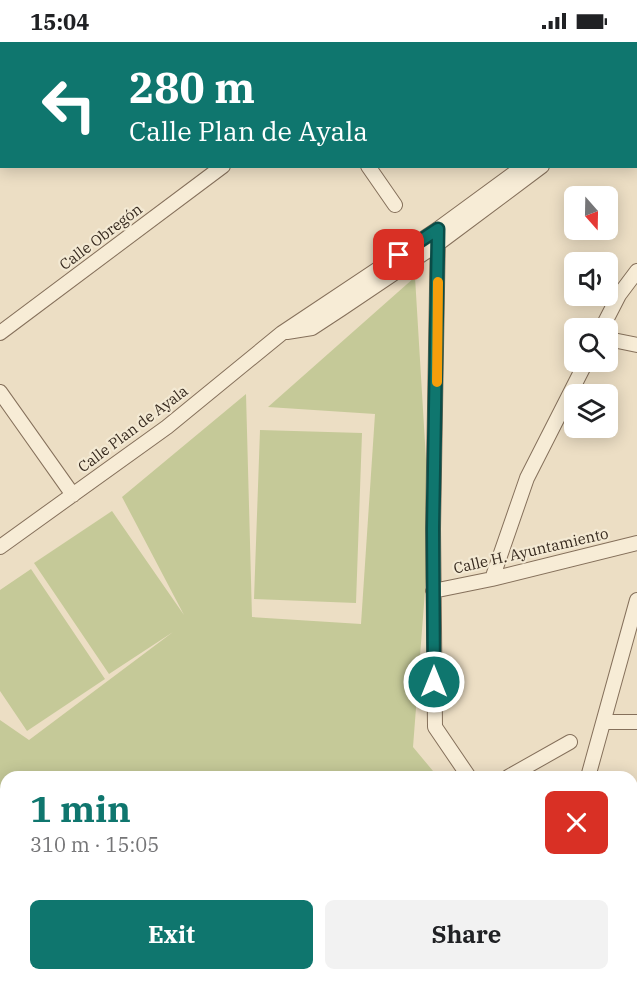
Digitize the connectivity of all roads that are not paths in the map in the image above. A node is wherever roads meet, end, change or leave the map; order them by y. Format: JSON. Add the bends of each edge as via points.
{"nodes":[{"id":1,"x":220,"y":168,"type":"edge"},
{"id":2,"x":369,"y":168,"type":"edge"},
{"id":3,"x":536,"y":168,"type":"edge"},
{"id":4,"x":511,"y":176,"type":"edge"},
{"id":5,"x":394,"y":205,"type":"dead end"},
{"id":6,"x":439,"y":236,"type":"junction"},
{"id":7,"x":637,"y":271,"type":"edge"},
{"id":8,"x":607,"y":318,"type":"edge"},
{"id":9,"x":0,"y":333,"type":"edge"},
{"id":10,"x":618,"y":341,"type":"edge"},
{"id":11,"x":637,"y":345,"type":"edge"},
{"id":12,"x":581,"y":372,"type":"edge"},
{"id":13,"x":2,"y":399,"type":"edge"},
{"id":14,"x":73,"y":495,"type":"junction"},
{"id":15,"x":637,"y":543,"type":"edge"},
{"id":16,"x":0,"y":547,"type":"edge"},
{"id":17,"x":492,"y":579,"type":"junction"},
{"id":18,"x":434,"y":591,"type":"junction"},
{"id":19,"x":637,"y":600,"type":"edge"},
{"id":20,"x":604,"y":722,"type":"junction"},
{"id":21,"x":637,"y":722,"type":"edge"},
{"id":22,"x":570,"y":742,"type":"dead end"},
{"id":23,"x":465,"y":771,"type":"edge"},
{"id":24,"x":519,"y":771,"type":"edge"},
{"id":25,"x":590,"y":771,"type":"edge"}],
"edges":[{"from":1,"to":9,"type":"street","name":"Calle Obregón"},
{"from":2,"to":5,"type":"street"},
{"from":3,"to":4,"type":"street","name":"Calle Plan de Ayala"},
{"from":4,"to":6,"type":"street","name":"Calle Plan de Ayala"},
{"from":6,"to":14,"type":"street","name":"Calle Plan de Ayala","via":[[282,333],[167,427]]},
{"from":6,"to":18,"type":"street"},
{"from":7,"to":8,"type":"street"},
{"from":10,"to":11,"type":"street"},
{"from":12,"to":17,"type":"street","via":[[527,478]]},
{"from":13,"to":14,"type":"street"},
{"from":14,"to":16,"type":"street","name":"Calle Plan de Ayala"},
{"from":15,"to":17,"type":"street","name":"Calle H. Ayuntamiento"},
{"from":17,"to":18,"type":"street","name":"Calle H. Ayuntamiento"},
{"from":18,"to":23,"type":"street","via":[[435,727]]},
{"from":19,"to":20,"type":"street"},
{"from":20,"to":21,"type":"street"},
{"from":20,"to":25,"type":"street"},
{"from":22,"to":24,"type":"street"}]}
